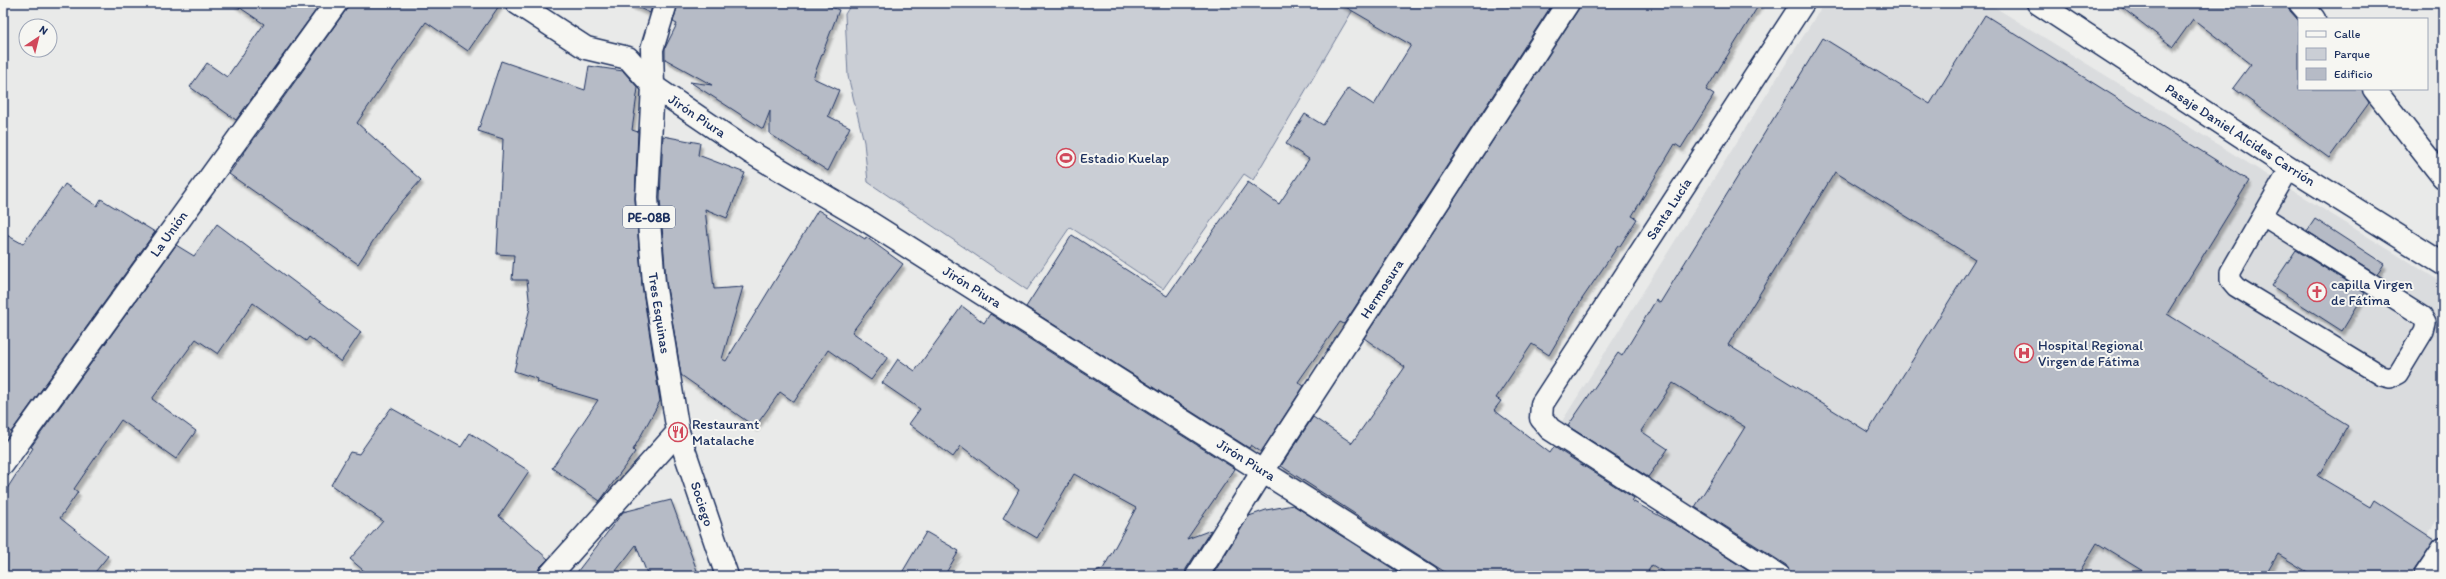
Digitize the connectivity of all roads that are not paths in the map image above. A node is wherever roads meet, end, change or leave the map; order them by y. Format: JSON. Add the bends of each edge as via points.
{"nodes":[{"id":1,"x":336,"y":3,"type":"edge"},
{"id":2,"x":517,"y":3,"type":"edge"},
{"id":3,"x":666,"y":3,"type":"edge"},
{"id":4,"x":1568,"y":3,"type":"edge"},
{"id":5,"x":1803,"y":3,"type":"edge"},
{"id":6,"x":2300,"y":3,"type":"edge"},
{"id":7,"x":2041,"y":4,"type":"edge"},
{"id":8,"x":2313,"y":18,"type":"edge"},
{"id":9,"x":653,"y":86,"type":"junction"},
{"id":10,"x":2375,"y":90,"type":"edge"},
{"id":11,"x":2290,"y":168,"type":"junction"},
{"id":12,"x":2443,"y":177,"type":"edge"},
{"id":13,"x":2263,"y":216,"type":"junction"},
{"id":14,"x":2443,"y":264,"type":"edge"},
{"id":15,"x":678,"y":432,"type":"junction"},
{"id":16,"x":5,"y":456,"type":"edge"},
{"id":17,"x":1263,"y":471,"type":"junction"},
{"id":18,"x":2443,"y":549,"type":"edge"},
{"id":19,"x":549,"y":576,"type":"edge"},
{"id":20,"x":727,"y":576,"type":"edge"},
{"id":21,"x":1198,"y":576,"type":"edge"},
{"id":22,"x":1428,"y":576,"type":"edge"},
{"id":23,"x":1779,"y":576,"type":"edge"},
{"id":24,"x":2425,"y":576,"type":"edge"}],
"edges":[{"from":1,"to":16,"type":"main road","name":"La Unión"},
{"from":2,"to":9,"type":"main road","name":"Jirón Piura","via":[[586,48],[628,58]]},
{"from":3,"to":9,"type":"main road","name":"Tres Esquinas","number":"PE-08B","via":[[652,49]]},
{"from":4,"to":17,"type":"main road","name":"Hermosura"},
{"from":5,"to":23,"type":"main road","name":"Santa Lucía","via":[[1542,404],[1541,418],[1550,429]]},
{"from":6,"to":8,"type":"main road"},
{"from":7,"to":11,"type":"main road","name":"Pasaje Daniel Alcides Carrión"},
{"from":9,"to":15,"type":"main road","name":"Tres Esquinas","number":"PE-08B","via":[[647,198],[654,283]]},
{"from":9,"to":17,"type":"main road","name":"Jirón Piura","via":[[750,152],[864,219]]},
{"from":10,"to":12,"type":"main road"},
{"from":11,"to":13,"type":"lane"},
{"from":11,"to":14,"type":"main road","name":"Pasaje Daniel Alcides Carrión"},
{"from":13,"to":13,"type":"lane","via":[[2230,272],[2230,280],[2382,376],[2390,378],[2398,374],[2424,331],[2426,323],[2422,316]]},
{"from":15,"to":19,"type":"main road"},
{"from":15,"to":20,"type":"main road","name":"Sociego"},
{"from":17,"to":21,"type":"main road","name":"Hermosura"},
{"from":17,"to":22,"type":"main road","name":"Jirón Piura"},
{"from":18,"to":24,"type":"main road"}]}
